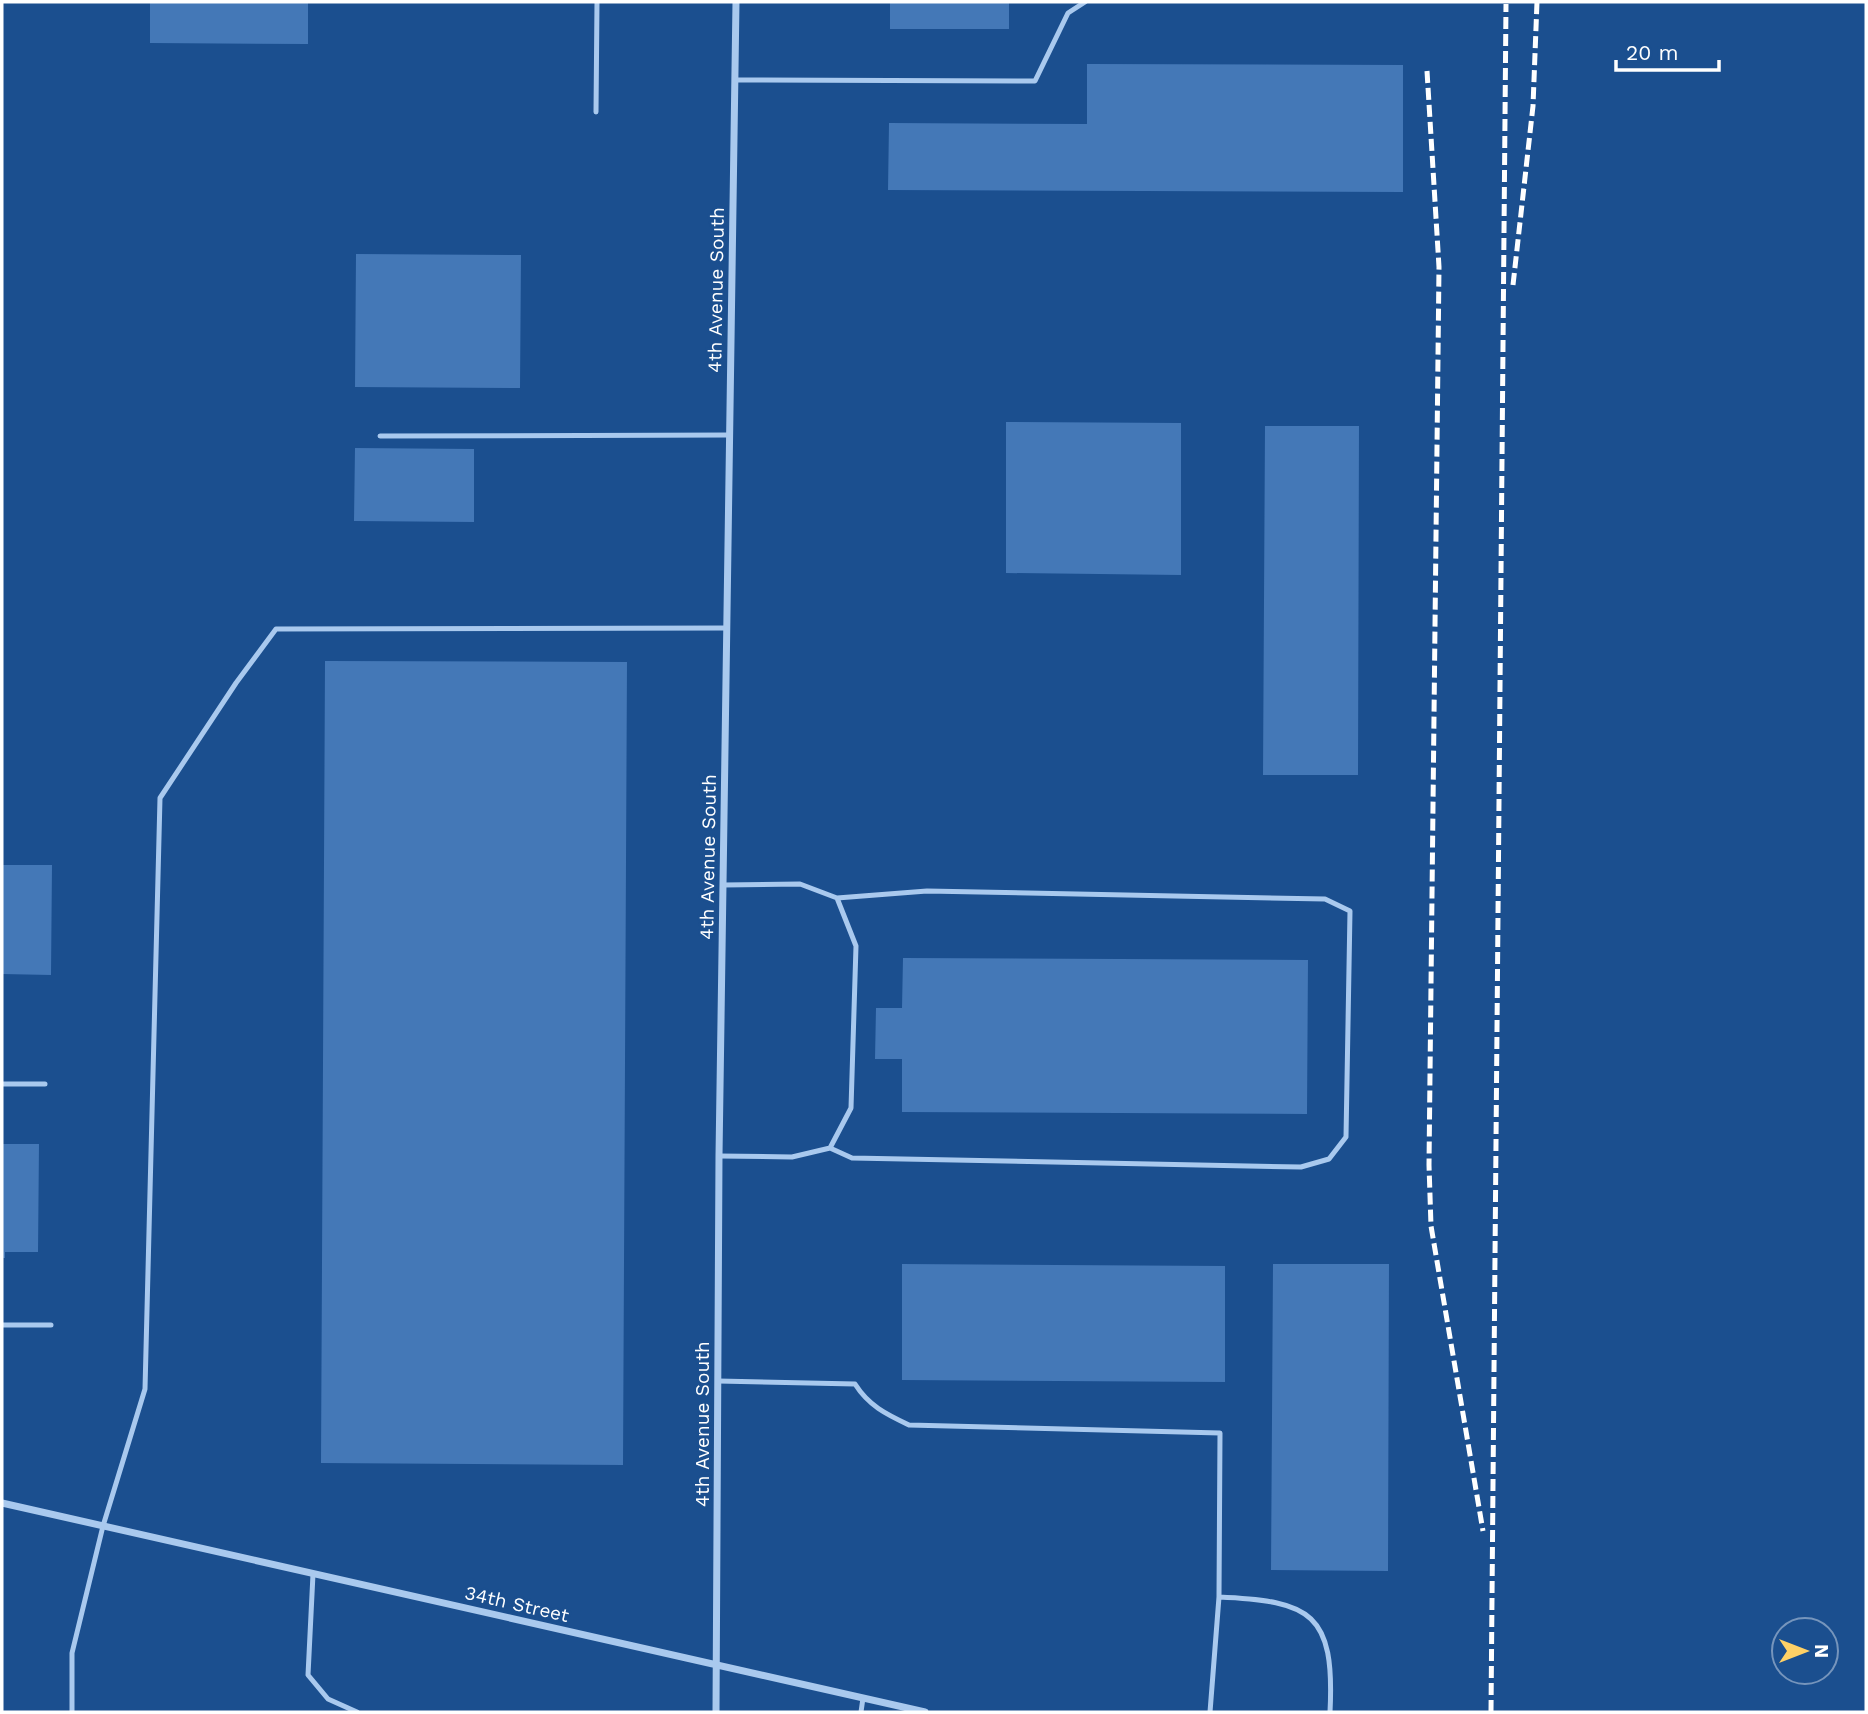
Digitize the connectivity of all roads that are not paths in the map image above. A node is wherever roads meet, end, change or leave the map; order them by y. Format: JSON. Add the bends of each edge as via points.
{"nodes":[{"id":1,"x":597,"y":2,"type":"edge"},
{"id":2,"x":736,"y":2,"type":"edge"},
{"id":3,"x":1085,"y":2,"type":"edge"},
{"id":4,"x":735,"y":80,"type":"junction"},
{"id":5,"x":596,"y":112,"type":"dead end"},
{"id":6,"x":730,"y":435,"type":"junction"},
{"id":7,"x":380,"y":436,"type":"dead end"},
{"id":8,"x":727,"y":628,"type":"junction"},
{"id":9,"x":723,"y":885,"type":"junction"},
{"id":10,"x":837,"y":898,"type":"junction"},
{"id":11,"x":2,"y":1084,"type":"edge"},
{"id":12,"x":45,"y":1084,"type":"dead end"},
{"id":13,"x":830,"y":1148,"type":"junction"},
{"id":14,"x":719,"y":1156,"type":"junction"},
{"id":15,"x":2,"y":1325,"type":"edge"},
{"id":16,"x":51,"y":1325,"type":"dead end"},
{"id":17,"x":718,"y":1381,"type":"junction"},
{"id":18,"x":2,"y":1503,"type":"edge"},
{"id":19,"x":103,"y":1526,"type":"junction"},
{"id":20,"x":313,"y":1574,"type":"junction"},
{"id":21,"x":1219,"y":1597,"type":"junction"},
{"id":22,"x":716,"y":1665,"type":"junction"},
{"id":23,"x":863,"y":1698,"type":"junction"},
{"id":24,"x":72,"y":1712,"type":"edge"},
{"id":25,"x":357,"y":1712,"type":"edge"},
{"id":26,"x":716,"y":1712,"type":"edge"},
{"id":27,"x":861,"y":1712,"type":"edge"},
{"id":28,"x":925,"y":1712,"type":"edge"},
{"id":29,"x":1210,"y":1712,"type":"edge"},
{"id":30,"x":1330,"y":1712,"type":"edge"}],
"edges":[{"from":1,"to":5,"type":"lane"},
{"from":2,"to":4,"type":"street","name":"4th Avenue South"},
{"from":3,"to":4,"type":"lane","via":[[1068,13],[1035,81]]},
{"from":4,"to":6,"type":"street","name":"4th Avenue South"},
{"from":6,"to":7,"type":"lane"},
{"from":6,"to":8,"type":"street","name":"4th Avenue South"},
{"from":8,"to":9,"type":"street","name":"4th Avenue South"},
{"from":8,"to":19,"type":"lane","via":[[276,629],[236,683],[160,798],[145,1389]]},
{"from":9,"to":10,"type":"lane","via":[[800,884]]},
{"from":9,"to":14,"type":"street","name":"4th Avenue South"},
{"from":10,"to":13,"type":"lane","via":[[856,946],[851,1108]]},
{"from":10,"to":13,"type":"lane","via":[[927,891],[1325,899],[1350,911],[1346,1137],[1329,1159],[1301,1167],[852,1158]]},
{"from":11,"to":12,"type":"lane"},
{"from":13,"to":14,"type":"lane","via":[[792,1157]]},
{"from":14,"to":17,"type":"street","name":"4th Avenue South"},
{"from":15,"to":16,"type":"lane"},
{"from":17,"to":21,"type":"lane","via":[[855,1384],[879,1411],[909,1425],[1220,1433]]},
{"from":17,"to":22,"type":"street","name":"4th Avenue South"},
{"from":18,"to":19,"type":"street","name":"34th Street"},
{"from":19,"to":20,"type":"street","name":"34th Street"},
{"from":19,"to":24,"type":"lane","via":[[72,1653]]},
{"from":20,"to":22,"type":"street","name":"34th Street"},
{"from":20,"to":25,"type":"lane","via":[[308,1675],[328,1699]]},
{"from":21,"to":29,"type":"lane"},
{"from":21,"to":30,"type":"lane","via":[[1294,1606],[1318,1623],[1329,1664]]},
{"from":22,"to":23,"type":"street","name":"34th Street"},
{"from":22,"to":26,"type":"street","name":"4th Avenue South"},
{"from":23,"to":27,"type":"lane"},
{"from":23,"to":28,"type":"street","name":"34th Street"}]}
